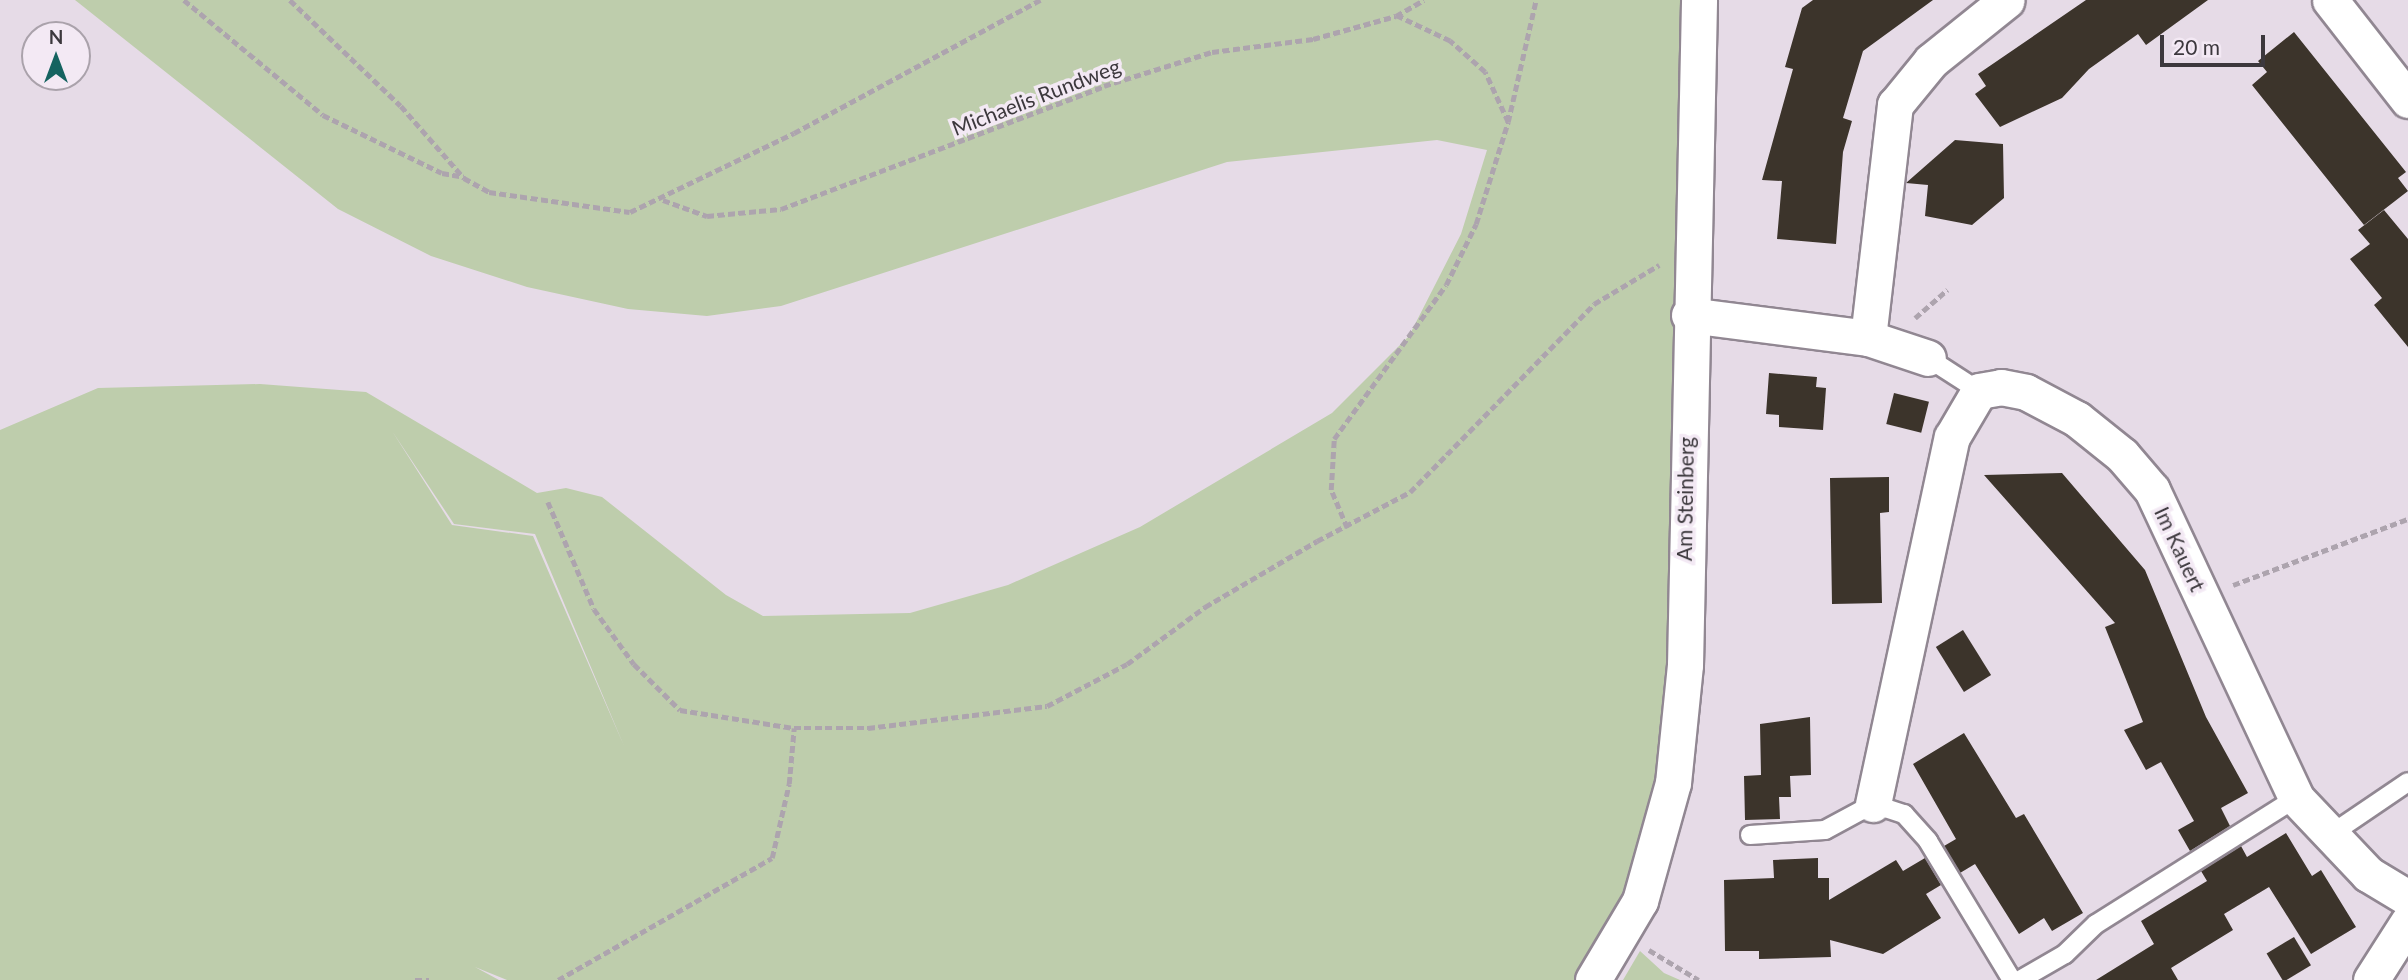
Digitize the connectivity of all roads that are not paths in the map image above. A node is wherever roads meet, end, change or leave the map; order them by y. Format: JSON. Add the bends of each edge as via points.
{"nodes":[{"id":1,"x":1699,"y":0,"type":"edge"},
{"id":2,"x":2007,"y":0,"type":"edge"},
{"id":3,"x":2330,"y":0,"type":"edge"},
{"id":4,"x":2408,"y":100,"type":"edge"},
{"id":5,"x":1689,"y":315,"type":"junction"},
{"id":6,"x":1868,"y":338,"type":"junction"},
{"id":7,"x":1928,"y":358,"type":"joint"},
{"id":8,"x":1979,"y":391,"type":"junction"},
{"id":9,"x":2408,"y":782,"type":"edge"},
{"id":10,"x":2296,"y":798,"type":"junction"},
{"id":11,"x":1873,"y":804,"type":"junction"},
{"id":12,"x":1750,"y":835,"type":"dead end"},
{"id":13,"x":2330,"y":835,"type":"junction"},
{"id":14,"x":2408,"y":898,"type":"edge"},
{"id":15,"x":2408,"y":922,"type":"edge"},
{"id":16,"x":1593,"y":980,"type":"edge"},
{"id":17,"x":2012,"y":980,"type":"edge"},
{"id":18,"x":2020,"y":980,"type":"edge"},
{"id":19,"x":2371,"y":980,"type":"edge"}],
"edges":[{"from":1,"to":5,"type":"street","name":"Am Steinberg"},
{"from":2,"to":6,"type":"street","via":[[1931,61],[1895,105]]},
{"from":3,"to":4,"type":"street"},
{"from":5,"to":6,"type":"street"},
{"from":5,"to":16,"type":"street","name":"Am Steinberg","via":[[1685,665],[1673,783],[1640,901]]},
{"from":6,"to":7,"type":"street"},
{"from":7,"to":8,"type":"lane"},
{"from":8,"to":10,"type":"street","name":"Im Kauert","via":[[2001,387],[2026,392],[2077,419],[2122,455],[2152,490]]},
{"from":8,"to":11,"type":"street","via":[[1952,437]]},
{"from":9,"to":13,"type":"lane"},
{"from":10,"to":13,"type":"street","name":"Im Kauert"},
{"from":10,"to":18,"type":"lane","via":[[2096,924],[2065,954]]},
{"from":11,"to":12,"type":"lane","via":[[1825,830]]},
{"from":11,"to":17,"type":"lane","via":[[1903,814],[1928,841]]},
{"from":13,"to":14,"type":"street","name":"Im Kauert","via":[[2368,874]]},
{"from":15,"to":19,"type":"street"}]}
